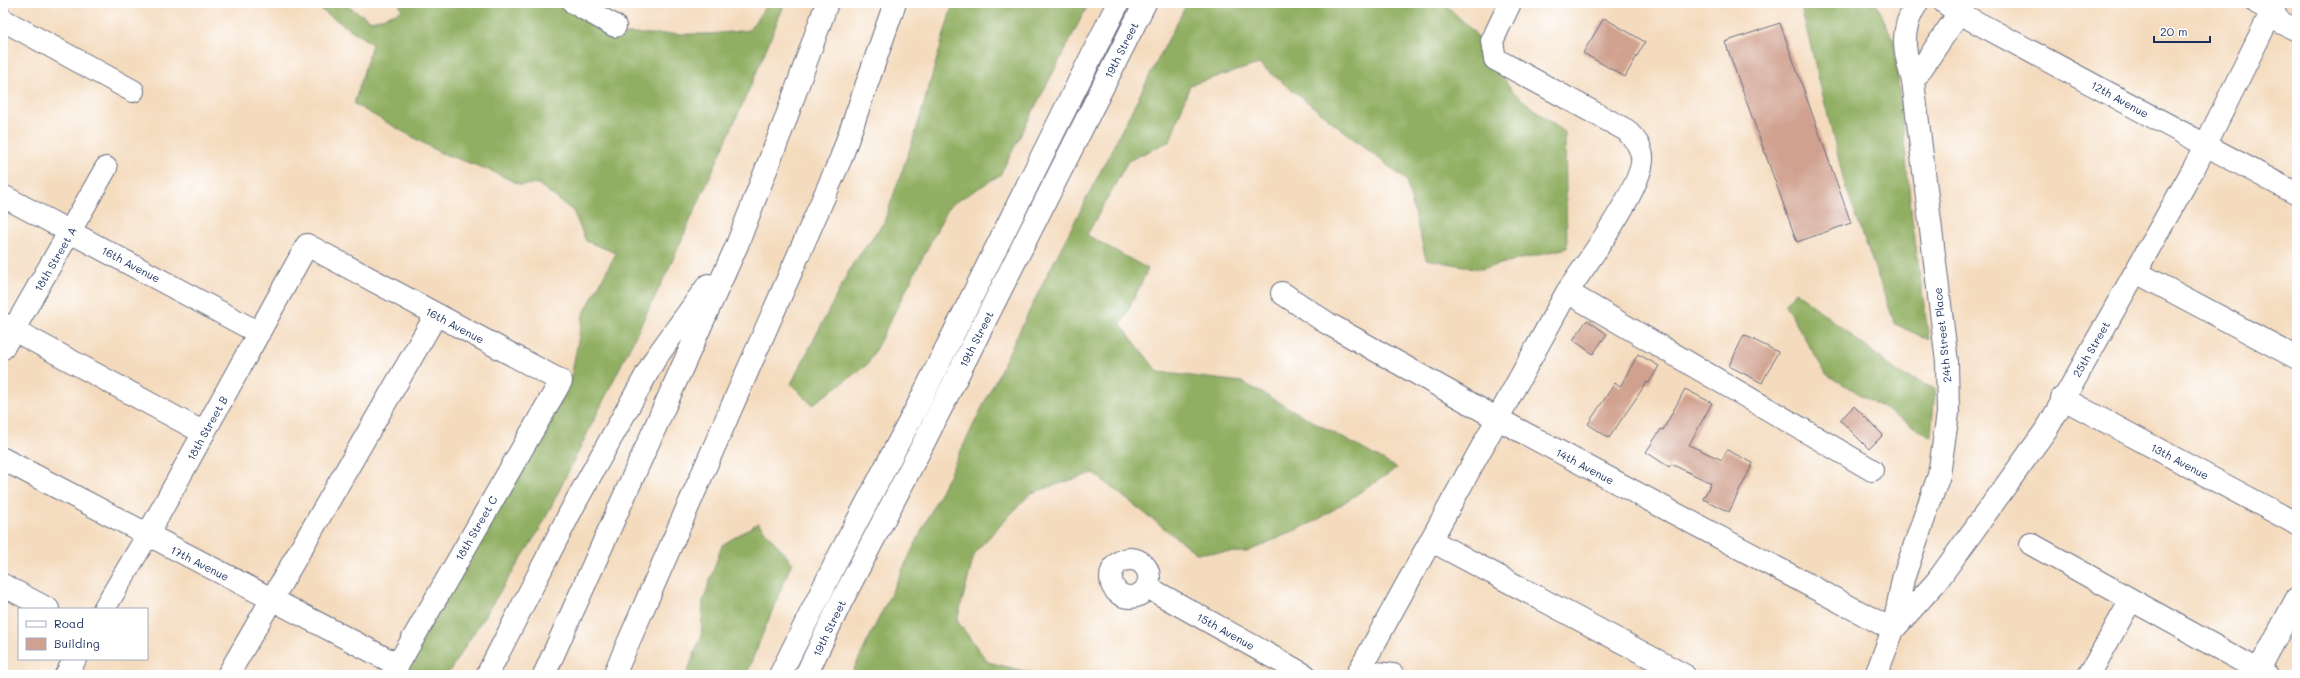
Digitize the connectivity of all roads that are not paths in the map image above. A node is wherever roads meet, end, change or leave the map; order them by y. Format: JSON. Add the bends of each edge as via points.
{"nodes":[{"id":1,"x":574,"y":3,"type":"edge"},
{"id":2,"x":827,"y":3,"type":"edge"},
{"id":3,"x":895,"y":3,"type":"edge"},
{"id":4,"x":1118,"y":3,"type":"edge"},
{"id":5,"x":1145,"y":3,"type":"edge"},
{"id":6,"x":1510,"y":3,"type":"edge"},
{"id":7,"x":1917,"y":3,"type":"edge"},
{"id":8,"x":2269,"y":6,"type":"edge"},
{"id":9,"x":1952,"y":8,"type":"edge"},
{"id":10,"x":3,"y":20,"type":"edge"},
{"id":11,"x":615,"y":26,"type":"dead end"},
{"id":12,"x":2297,"y":30,"type":"edge"},
{"id":13,"x":1913,"y":81,"type":"junction"},
{"id":14,"x":133,"y":91,"type":"dead end"},
{"id":15,"x":2204,"y":145,"type":"junction"},
{"id":16,"x":106,"y":168,"type":"dead end"},
{"id":17,"x":2297,"y":194,"type":"edge"},
{"id":18,"x":3,"y":196,"type":"edge"},
{"id":19,"x":71,"y":232,"type":"junction"},
{"id":20,"x":307,"y":245,"type":"joint"},
{"id":21,"x":737,"y":246,"type":"junction"},
{"id":22,"x":2136,"y":272,"type":"junction"},
{"id":23,"x":1567,"y":292,"type":"junction"},
{"id":24,"x":1282,"y":293,"type":"dead end"},
{"id":25,"x":436,"y":315,"type":"junction"},
{"id":26,"x":8,"y":327,"type":"edge"},
{"id":27,"x":259,"y":333,"type":"junction"},
{"id":28,"x":3,"y":348,"type":"edge"},
{"id":29,"x":2297,"y":358,"type":"edge"},
{"id":30,"x":560,"y":381,"type":"joint"},
{"id":31,"x":2062,"y":398,"type":"junction"},
{"id":32,"x":1498,"y":419,"type":"junction"},
{"id":33,"x":204,"y":433,"type":"junction"},
{"id":34,"x":3,"y":459,"type":"edge"},
{"id":35,"x":1872,"y":470,"type":"dead end"},
{"id":36,"x":2297,"y":524,"type":"edge"},
{"id":37,"x":147,"y":536,"type":"junction"},
{"id":38,"x":1432,"y":541,"type":"junction"},
{"id":39,"x":2031,"y":544,"type":"dead end"},
{"id":40,"x":3,"y":584,"type":"edge"},
{"id":41,"x":1147,"y":587,"type":"dead end"},
{"id":42,"x":2297,"y":598,"type":"edge"},
{"id":43,"x":272,"y":600,"type":"junction"},
{"id":44,"x":2131,"y":600,"type":"junction"},
{"id":45,"x":46,"y":608,"type":"edge"},
{"id":46,"x":105,"y":608,"type":"edge"},
{"id":47,"x":1892,"y":630,"type":"junction"},
{"id":48,"x":74,"y":660,"type":"edge"},
{"id":49,"x":395,"y":670,"type":"edge"},
{"id":50,"x":2261,"y":673,"type":"edge"},
{"id":51,"x":66,"y":675,"type":"edge"},
{"id":52,"x":228,"y":675,"type":"edge"},
{"id":53,"x":487,"y":675,"type":"edge"},
{"id":54,"x":544,"y":675,"type":"edge"},
{"id":55,"x":614,"y":675,"type":"edge"},
{"id":56,"x":780,"y":675,"type":"edge"},
{"id":57,"x":806,"y":675,"type":"edge"},
{"id":58,"x":1305,"y":675,"type":"edge"},
{"id":59,"x":1358,"y":675,"type":"edge"},
{"id":60,"x":1392,"y":675,"type":"edge"},
{"id":61,"x":1684,"y":675,"type":"edge"},
{"id":62,"x":1876,"y":675,"type":"edge"},
{"id":63,"x":2089,"y":675,"type":"edge"}],
"edges":[{"from":1,"to":11,"type":"main road"},
{"from":2,"to":21,"type":"main road"},
{"from":3,"to":55,"type":"main road","via":[[841,158]]},
{"from":4,"to":56,"type":"main road","name":"19th Street"},
{"from":5,"to":57,"type":"main road","name":"19th Street"},
{"from":6,"to":23,"type":"main road","via":[[1492,41],[1495,59],[1626,130],[1639,144],[1642,157],[1635,185],[1601,243]]},
{"from":7,"to":13,"type":"main road","name":"24th Street Place","via":[[1909,16],[1904,50]]},
{"from":8,"to":12,"type":"main road","via":[[2280,22]]},
{"from":8,"to":15,"type":"main road","name":"25th Street"},
{"from":9,"to":13,"type":"main road"},
{"from":9,"to":15,"type":"main road","name":"12th Avenue"},
{"from":10,"to":14,"type":"main road"},
{"from":13,"to":47,"type":"main road","name":"24th Street Place","via":[[1947,362],[1948,413],[1939,475],[1903,579]]},
{"from":15,"to":17,"type":"main road","name":"12th Avenue"},
{"from":15,"to":22,"type":"main road","name":"25th Street","via":[[2194,168]]},
{"from":16,"to":19,"type":"main road","name":"18th Street A"},
{"from":18,"to":19,"type":"main road","name":"16th Avenue"},
{"from":19,"to":26,"type":"main road","name":"18th Street A"},
{"from":19,"to":27,"type":"main road","name":"16th Avenue"},
{"from":20,"to":25,"type":"main road","name":"16th Avenue"},
{"from":20,"to":27,"type":"main road","name":"18th Street B"},
{"from":21,"to":53,"type":"main road","via":[[655,359],[574,505]]},
{"from":21,"to":54,"type":"main road"},
{"from":22,"to":29,"type":"main road"},
{"from":22,"to":31,"type":"main road","name":"25th Street"},
{"from":23,"to":32,"type":"main road"},
{"from":23,"to":35,"type":"main road"},
{"from":24,"to":32,"type":"main road","name":"14th Avenue","via":[[1327,323]]},
{"from":25,"to":30,"type":"main road","name":"16th Avenue"},
{"from":25,"to":43,"type":"main road"},
{"from":26,"to":28,"type":"main road","name":"18th Street A"},
{"from":26,"to":33,"type":"main road"},
{"from":27,"to":33,"type":"main road","name":"18th Street B"},
{"from":30,"to":49,"type":"main road","name":"18th Street C"},
{"from":31,"to":36,"type":"main road","name":"13th Avenue"},
{"from":31,"to":47,"type":"main road","name":"25th Street","via":[[2048,427],[1937,580]]},
{"from":32,"to":38,"type":"main road"},
{"from":32,"to":47,"type":"main road","name":"14th Avenue"},
{"from":33,"to":37,"type":"main road","name":"18th Street B"},
{"from":34,"to":37,"type":"main road","name":"17th Avenue"},
{"from":37,"to":43,"type":"main road","name":"17th Avenue"},
{"from":37,"to":46,"type":"main road","name":"18th Street B"},
{"from":38,"to":59,"type":"main road"},
{"from":38,"to":61,"type":"main road"},
{"from":39,"to":44,"type":"main road"},
{"from":40,"to":45,"type":"main road"},
{"from":41,"to":58,"type":"main road","name":"15th Avenue"},
{"from":42,"to":50,"type":"main road"},
{"from":43,"to":49,"type":"main road","name":"17th Avenue"},
{"from":43,"to":52,"type":"main road"},
{"from":44,"to":50,"type":"main road"},
{"from":44,"to":63,"type":"main road"},
{"from":47,"to":62,"type":"main road","name":"25th Street"},
{"from":48,"to":51,"type":"main road"},
{"from":59,"to":60,"type":"main road"}]}
